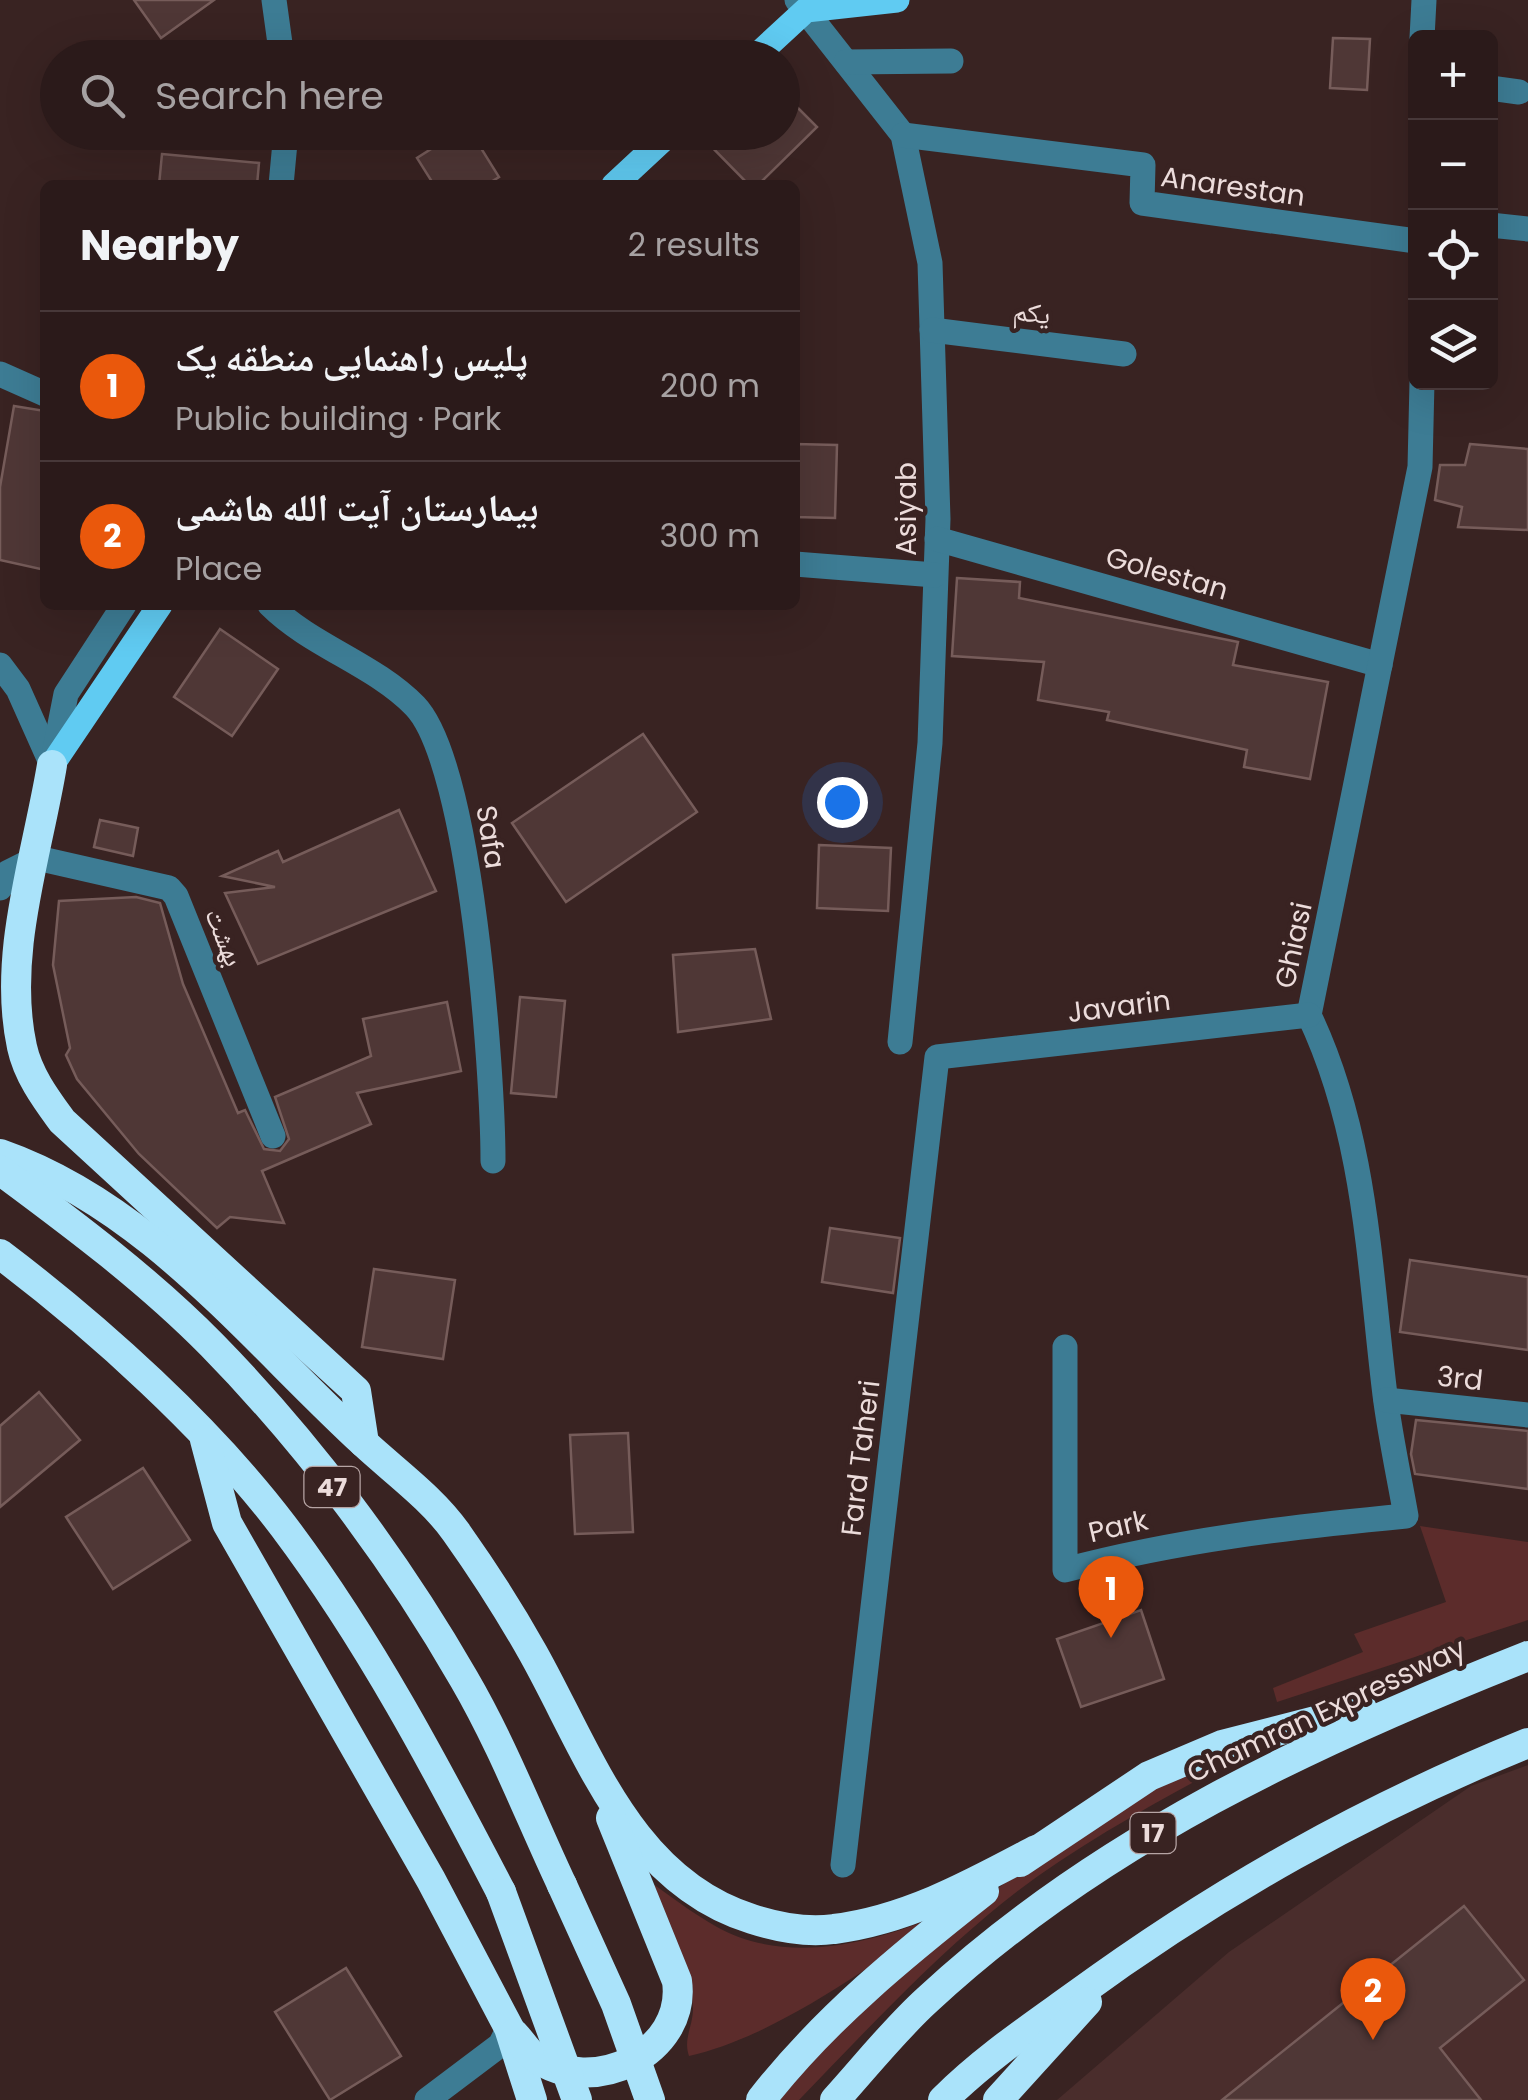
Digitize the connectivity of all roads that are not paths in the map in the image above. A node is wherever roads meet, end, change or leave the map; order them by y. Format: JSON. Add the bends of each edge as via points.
{"nodes":[{"id":1,"x":274,"y":0,"type":"edge"},
{"id":2,"x":882,"y":0,"type":"edge"},
{"id":3,"x":897,"y":0,"type":"edge"},
{"id":4,"x":1424,"y":0,"type":"edge"},
{"id":5,"x":802,"y":5,"type":"edge"},
{"id":6,"x":1422,"y":30,"type":"edge"},
{"id":7,"x":280,"y":40,"type":"edge"},
{"id":8,"x":770,"y":40,"type":"edge"},
{"id":9,"x":951,"y":61,"type":"dead end"},
{"id":10,"x":846,"y":62,"type":"junction"},
{"id":11,"x":1498,"y":89,"type":"edge"},
{"id":12,"x":1519,"y":92,"type":"dead end"},
{"id":13,"x":903,"y":134,"type":"junction"},
{"id":14,"x":284,"y":150,"type":"edge"},
{"id":15,"x":652,"y":150,"type":"edge"},
{"id":16,"x":281,"y":180,"type":"edge"},
{"id":17,"x":619,"y":180,"type":"edge"},
{"id":18,"x":1498,"y":226,"type":"edge"},
{"id":19,"x":1528,"y":229,"type":"edge"},
{"id":20,"x":1408,"y":241,"type":"edge"},
{"id":21,"x":932,"y":330,"type":"junction"},
{"id":22,"x":1124,"y":354,"type":"dead end"},
{"id":23,"x":0,"y":374,"type":"edge"},
{"id":24,"x":1422,"y":390,"type":"edge"},
{"id":25,"x":40,"y":392,"type":"edge"},
{"id":26,"x":937,"y":539,"type":"junction"},
{"id":27,"x":800,"y":564,"type":"edge"},
{"id":28,"x":935,"y":574,"type":"junction"},
{"id":29,"x":121,"y":610,"type":"edge"},
{"id":30,"x":157,"y":610,"type":"edge"},
{"id":31,"x":277,"y":610,"type":"edge"},
{"id":32,"x":0,"y":665,"type":"edge"},
{"id":33,"x":1380,"y":665,"type":"junction"},
{"id":34,"x":52,"y":765,"type":"junction"},
{"id":35,"x":37,"y":858,"type":"junction"},
{"id":36,"x":0,"y":888,"type":"edge"},
{"id":37,"x":1308,"y":1015,"type":"junction"},
{"id":38,"x":900,"y":1042,"type":"dead end"},
{"id":39,"x":937,"y":1057,"type":"joint"},
{"id":40,"x":273,"y":1136,"type":"dead end"},
{"id":41,"x":0,"y":1154,"type":"edge"},
{"id":42,"x":493,"y":1161,"type":"dead end"},
{"id":43,"x":0,"y":1170,"type":"edge"},
{"id":44,"x":0,"y":1254,"type":"edge"},
{"id":45,"x":0,"y":1264,"type":"edge"},
{"id":46,"x":38,"y":1282,"type":"junction"},
{"id":47,"x":1065,"y":1348,"type":"dead end"},
{"id":48,"x":1386,"y":1400,"type":"junction"},
{"id":49,"x":1528,"y":1414,"type":"edge"},
{"id":50,"x":203,"y":1432,"type":"junction"},
{"id":51,"x":364,"y":1443,"type":"junction"},
{"id":52,"x":1406,"y":1516,"type":"joint"},
{"id":53,"x":1528,"y":1656,"type":"edge"},
{"id":54,"x":1446,"y":1688,"type":"junction"},
{"id":55,"x":1528,"y":1743,"type":"edge"},
{"id":56,"x":598,"y":1779,"type":"junction"},
{"id":57,"x":1036,"y":1850,"type":"junction"},
{"id":58,"x":843,"y":1866,"type":"dead end"},
{"id":59,"x":1126,"y":1958,"type":"junction"},
{"id":60,"x":509,"y":2028,"type":"junction"},
{"id":61,"x":427,"y":2100,"type":"edge"},
{"id":62,"x":532,"y":2100,"type":"edge"},
{"id":63,"x":577,"y":2100,"type":"edge"},
{"id":64,"x":650,"y":2100,"type":"edge"},
{"id":65,"x":761,"y":2100,"type":"edge"},
{"id":66,"x":835,"y":2100,"type":"edge"},
{"id":67,"x":943,"y":2100,"type":"edge"},
{"id":68,"x":998,"y":2100,"type":"edge"}],
"edges":[{"from":1,"to":7,"type":"street"},
{"from":2,"to":3,"type":"main road"},
{"from":2,"to":5,"type":"main road"},
{"from":4,"to":6,"type":"street"},
{"from":5,"to":8,"type":"main road"},
{"from":5,"to":10,"type":"street","name":"Asiyab"},
{"from":9,"to":10,"type":"street"},
{"from":10,"to":13,"type":"street","name":"Asiyab"},
{"from":11,"to":12,"type":"street"},
{"from":13,"to":20,"type":"street","name":"Anarestan","via":[[1143,165],[1142,204]]},
{"from":13,"to":21,"type":"street","name":"Asiyab","via":[[930,263]]},
{"from":14,"to":16,"type":"street"},
{"from":15,"to":17,"type":"main road"},
{"from":18,"to":19,"type":"street"},
{"from":21,"to":22,"type":"street","name":"یکم"},
{"from":21,"to":26,"type":"street","name":"Asiyab"},
{"from":23,"to":25,"type":"street"},
{"from":24,"to":33,"type":"street","name":"Ghiasi","via":[[1420,467]]},
{"from":26,"to":28,"type":"street","name":"Asiyab"},
{"from":26,"to":33,"type":"street","name":"Golestan"},
{"from":27,"to":28,"type":"street"},
{"from":28,"to":38,"type":"street","name":"Asiyab","via":[[930,743]]},
{"from":29,"to":34,"type":"street","via":[[66,694]]},
{"from":30,"to":34,"type":"main road"},
{"from":31,"to":42,"type":"street","name":"Safa","via":[[413,704],[448,767],[493,1089]]},
{"from":32,"to":34,"type":"street","via":[[18,688]]},
{"from":33,"to":37,"type":"street","name":"Ghiasi"},
{"from":34,"to":35,"type":"highway"},
{"from":35,"to":36,"type":"street","via":[[8,873]]},
{"from":35,"to":40,"type":"street","name":"بهشت","via":[[168,888],[176,896]]},
{"from":35,"to":51,"type":"highway","via":[[20,931],[16,993],[22,1049],[38,1087],[75,1134],[356,1391]]},
{"from":37,"to":39,"type":"street","name":"Javarin"},
{"from":37,"to":48,"type":"street","name":"Ghiasi","via":[[1352,1130]]},
{"from":39,"to":58,"type":"street","name":"Fard Taheri"},
{"from":41,"to":51,"type":"highway","via":[[36,1167],[114,1214],[196,1279]]},
{"from":43,"to":64,"type":"highway","number":"47","bridge":true,"via":[[81,1229],[211,1344],[384,1553],[465,1681],[616,2004]]},
{"from":44,"to":46,"type":"highway","number":"47"},
{"from":45,"to":46,"type":"highway"},
{"from":46,"to":50,"type":"highway","number":"47"},
{"from":47,"to":52,"type":"street","name":"Park","via":[[1065,1570],[1246,1532]]},
{"from":48,"to":49,"type":"street","name":"3rd"},
{"from":48,"to":52,"type":"street","name":"Ghiasi"},
{"from":50,"to":60,"type":"highway","via":[[227,1523]]},
{"from":50,"to":63,"type":"highway","number":"47","bridge":true,"via":[[284,1526],[388,1683],[501,1892]]},
{"from":51,"to":56,"type":"highway","via":[[454,1528],[532,1652]]},
{"from":53,"to":54,"type":"highway","name":"Chamran Expressway","number":"17"},
{"from":54,"to":57,"type":"highway","via":[[1222,1745],[1148,1776]]},
{"from":54,"to":66,"type":"highway","name":"Chamran Expressway","number":"17","via":[[1196,1805],[1105,1864],[926,2000]]},
{"from":55,"to":59,"type":"highway","via":[[1295,1850]]},
{"from":56,"to":57,"type":"highway","via":[[636,1837],[692,1890],[730,1912],[780,1927],[831,1930],[892,1917],[954,1894]]},
{"from":56,"to":60,"type":"highway","via":[[677,1981],[675,2020],[642,2055],[590,2072],[535,2057]]},
{"from":57,"to":65,"type":"highway","via":[[888,1966]]},
{"from":59,"to":67,"type":"highway","via":[[974,2069]]},
{"from":59,"to":68,"type":"highway"},
{"from":60,"to":61,"type":"street","via":[[500,2045]]},
{"from":60,"to":62,"type":"highway"}]}
